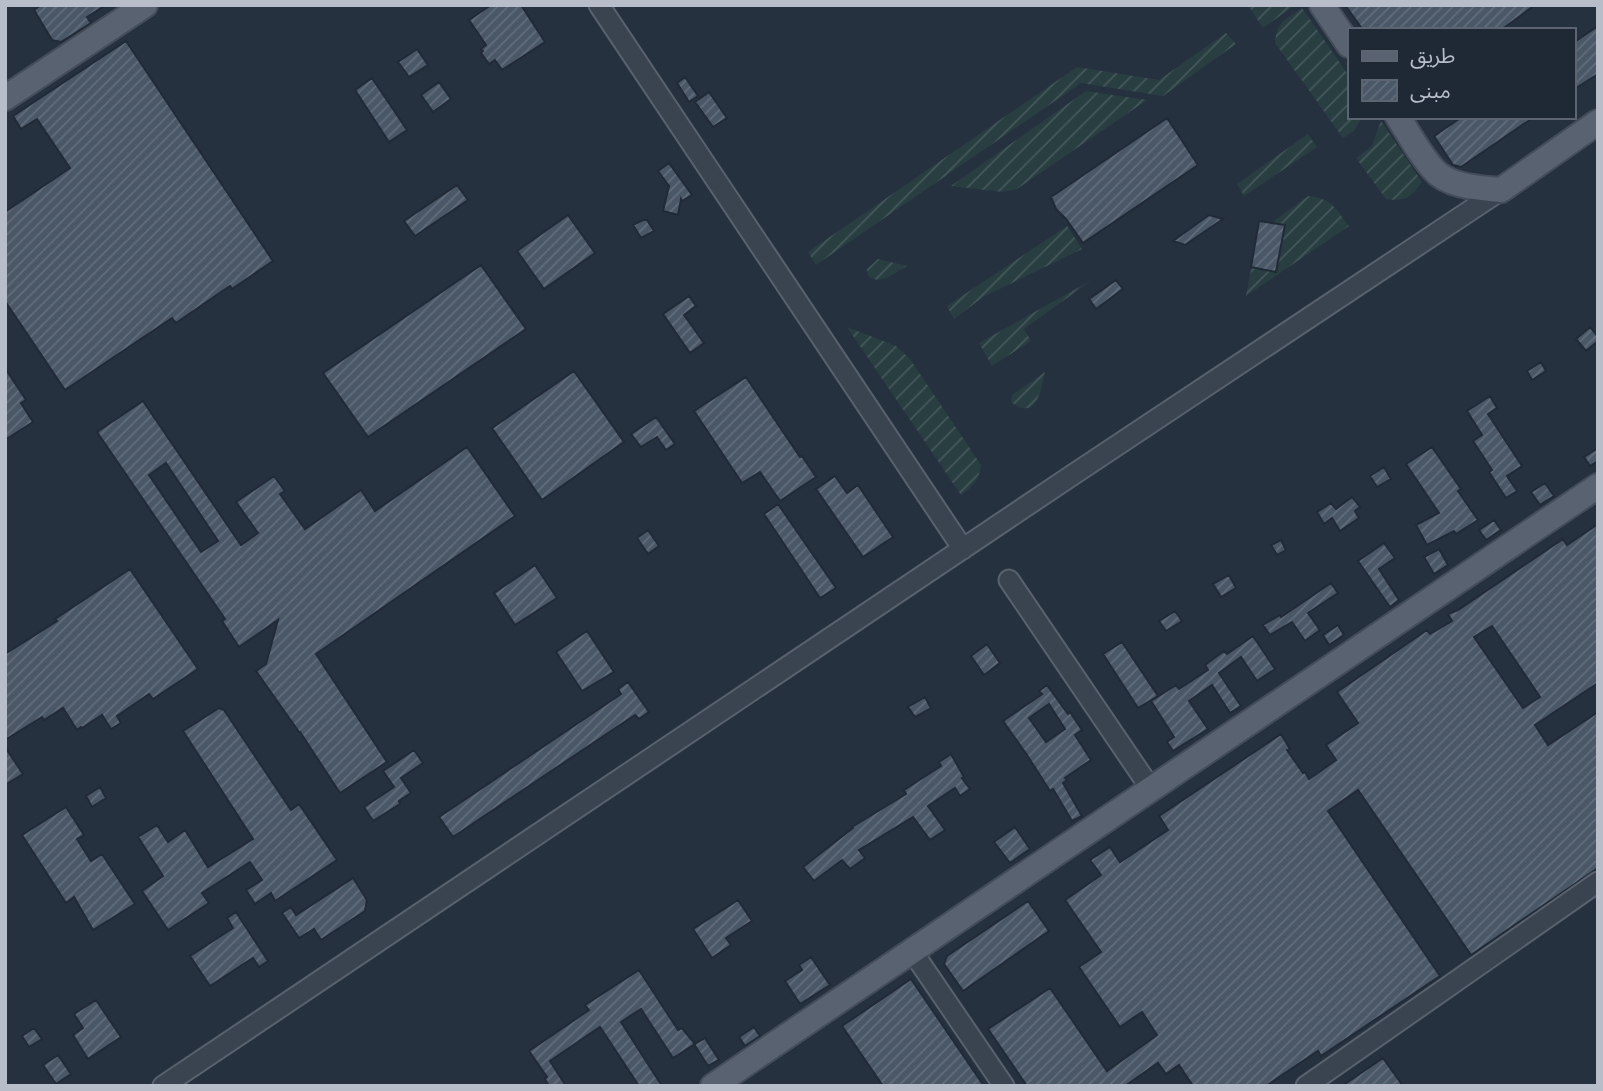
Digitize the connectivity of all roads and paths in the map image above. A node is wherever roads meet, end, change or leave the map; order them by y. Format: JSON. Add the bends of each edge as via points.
{"nodes":[{"id":1,"x":145,"y":5,"type":"edge"},
{"id":2,"x":599,"y":5,"type":"edge"},
{"id":3,"x":1322,"y":5,"type":"edge"},
{"id":4,"x":1348,"y":44,"type":"edge"},
{"id":5,"x":5,"y":98,"type":"edge"},
{"id":6,"x":1399,"y":119,"type":"edge"},
{"id":7,"x":1598,"y":122,"type":"edge"},
{"id":8,"x":1501,"y":190,"type":"junction"},
{"id":9,"x":1598,"y":486,"type":"edge"},
{"id":10,"x":963,"y":549,"type":"junction"},
{"id":11,"x":1009,"y":580,"type":"dead end"},
{"id":12,"x":1151,"y":789,"type":"junction"},
{"id":13,"x":1598,"y":882,"type":"edge"},
{"id":14,"x":912,"y":951,"type":"junction"},
{"id":15,"x":163,"y":1086,"type":"edge"},
{"id":16,"x":713,"y":1086,"type":"edge"},
{"id":17,"x":1004,"y":1086,"type":"edge"},
{"id":18,"x":1306,"y":1086,"type":"edge"}],
"edges":[{"from":1,"to":5,"type":"main road"},
{"from":2,"to":10,"type":"street"},
{"from":3,"to":4,"type":"main road"},
{"from":6,"to":8,"type":"main road","via":[[1434,170],[1454,182]]},
{"from":7,"to":8,"type":"main road"},
{"from":8,"to":10,"type":"street"},
{"from":9,"to":12,"type":"main road"},
{"from":10,"to":15,"type":"street"},
{"from":11,"to":12,"type":"street"},
{"from":12,"to":14,"type":"main road"},
{"from":13,"to":18,"type":"street"},
{"from":14,"to":16,"type":"main road"},
{"from":14,"to":17,"type":"street"}]}
